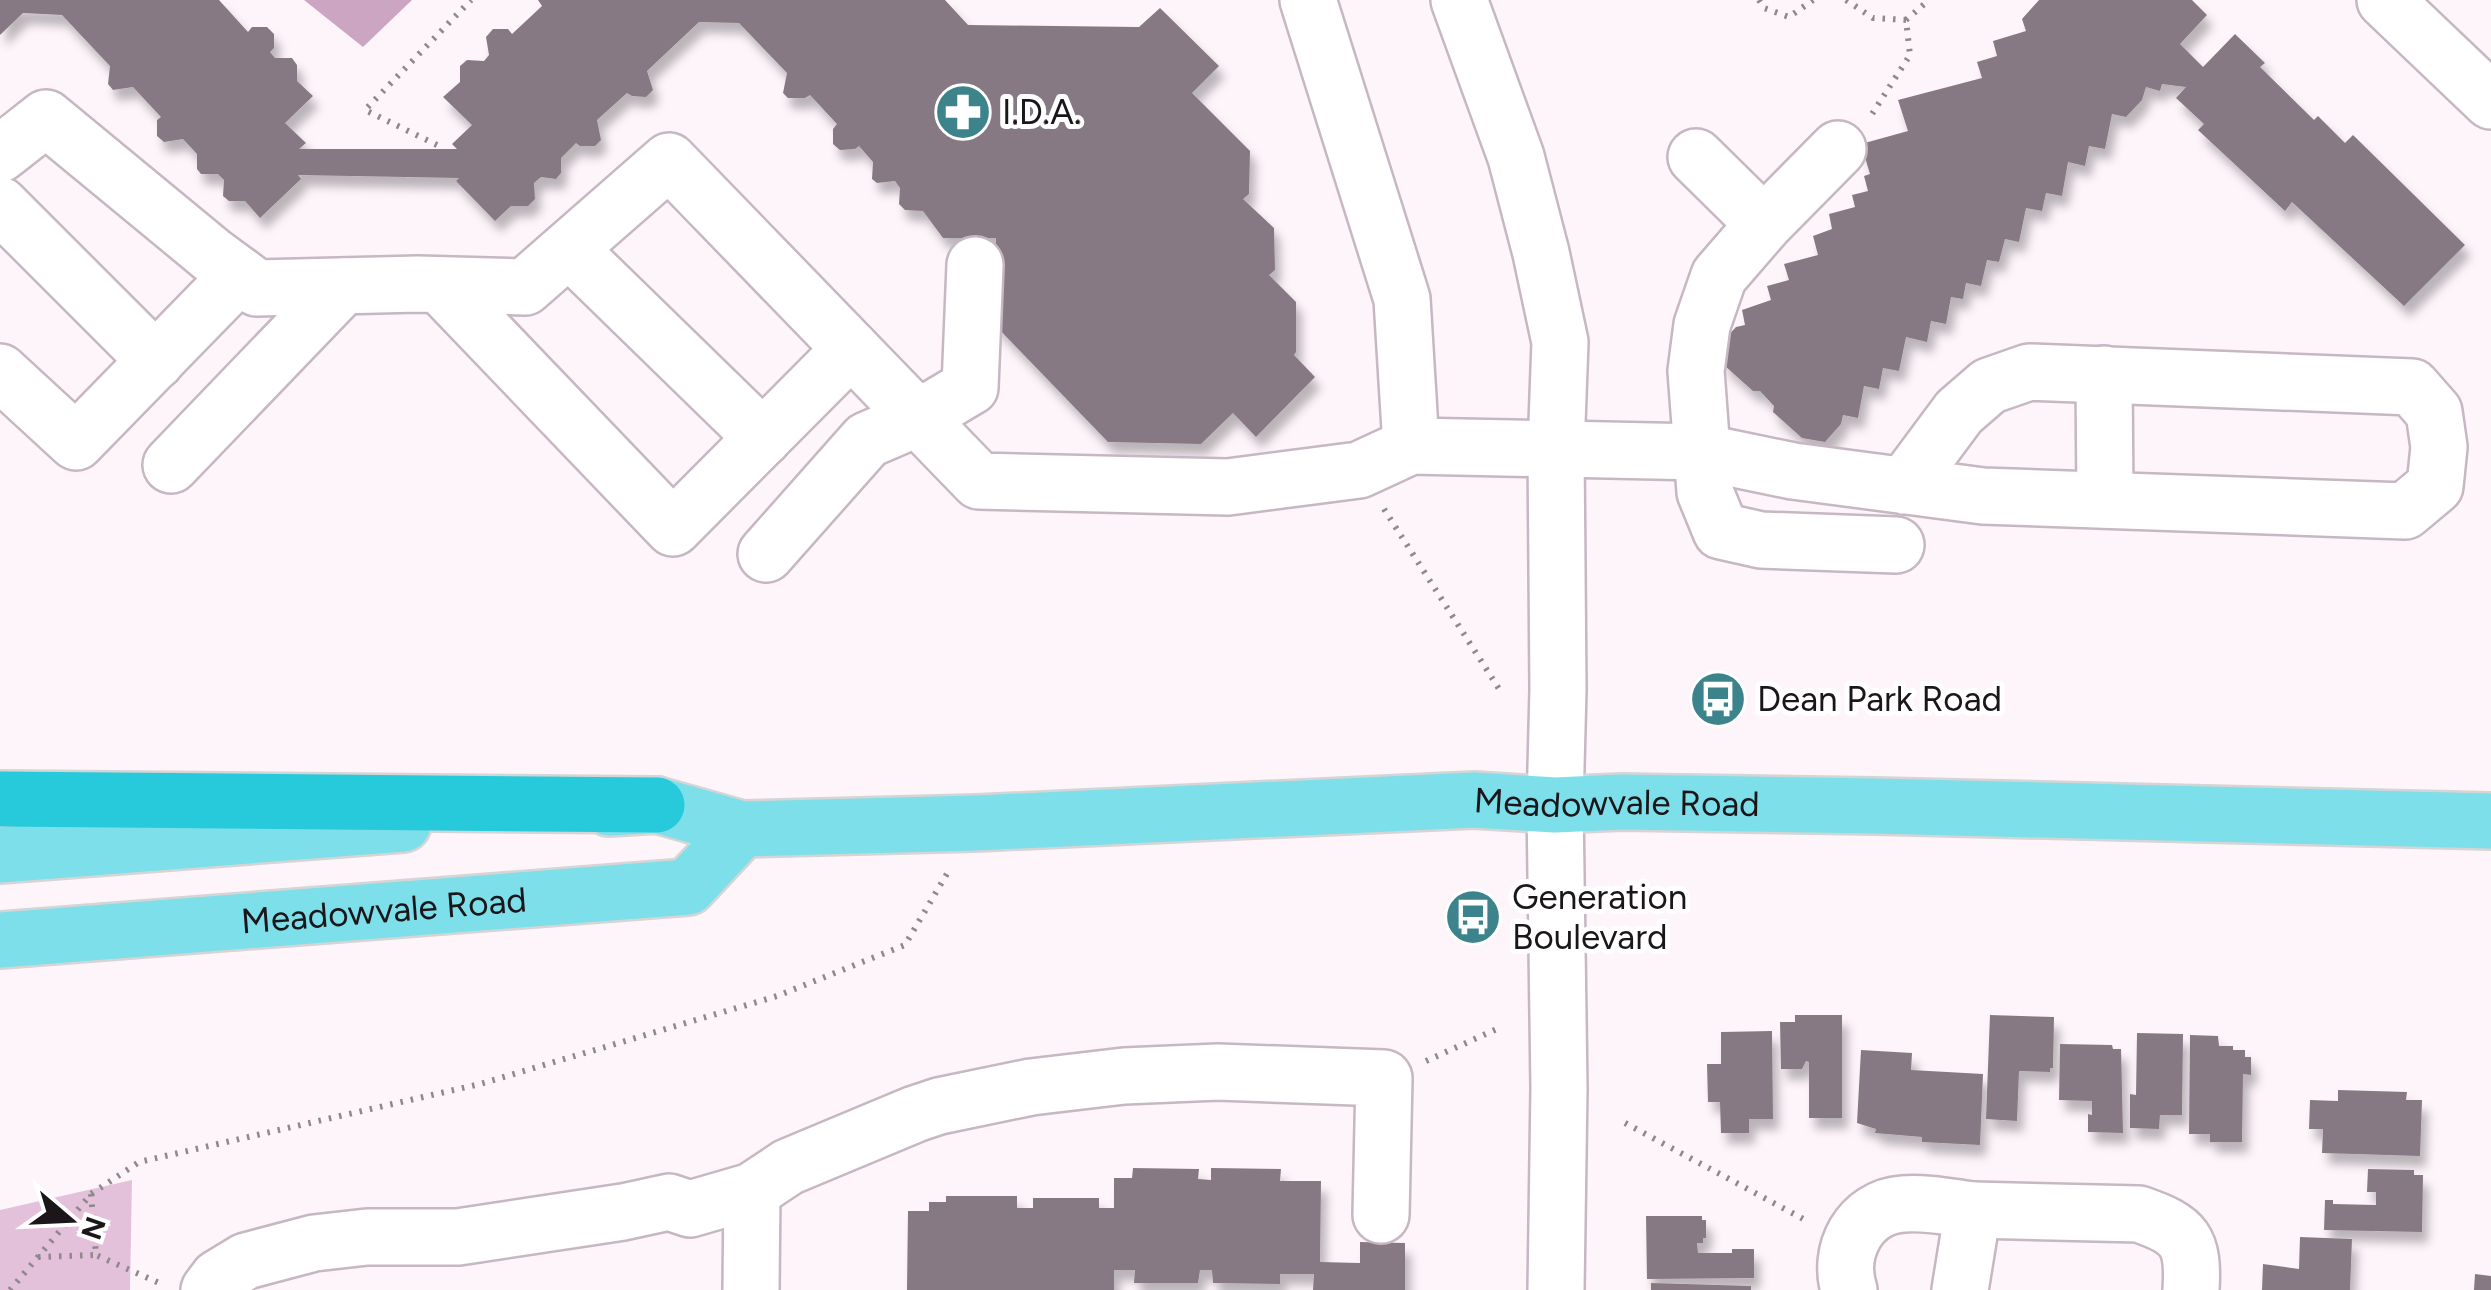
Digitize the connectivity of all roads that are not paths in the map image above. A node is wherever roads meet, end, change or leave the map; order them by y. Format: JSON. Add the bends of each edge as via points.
{"nodes":[{"id":1,"x":1308,"y":0,"type":"edge"},
{"id":2,"x":1460,"y":0,"type":"edge"},
{"id":3,"x":2385,"y":0,"type":"edge"},
{"id":4,"x":2491,"y":101,"type":"edge"},
{"id":5,"x":1838,"y":148,"type":"dead end"},
{"id":6,"x":0,"y":154,"type":"edge"},
{"id":7,"x":1696,"y":157,"type":"dead end"},
{"id":8,"x":0,"y":205,"type":"edge"},
{"id":9,"x":1764,"y":224,"type":"junction"},
{"id":10,"x":569,"y":249,"type":"junction"},
{"id":11,"x":975,"y":265,"type":"dead end"},
{"id":12,"x":239,"y":275,"type":"junction"},
{"id":13,"x":440,"y":285,"type":"junction"},
{"id":14,"x":343,"y":286,"type":"junction"},
{"id":15,"x":851,"y":350,"type":"junction"},
{"id":16,"x":156,"y":361,"type":"junction"},
{"id":17,"x":0,"y":372,"type":"edge"},
{"id":18,"x":2104,"y":374,"type":"junction"},
{"id":19,"x":918,"y":418,"type":"junction"},
{"id":20,"x":763,"y":438,"type":"junction"},
{"id":21,"x":1411,"y":446,"type":"junction"},
{"id":22,"x":1556,"y":450,"type":"junction"},
{"id":23,"x":1701,"y":452,"type":"junction"},
{"id":24,"x":171,"y":465,"type":"dead end"},
{"id":25,"x":1904,"y":486,"type":"junction"},
{"id":26,"x":2105,"y":500,"type":"junction"},
{"id":27,"x":1896,"y":545,"type":"dead end"},
{"id":28,"x":766,"y":554,"type":"dead end"},
{"id":29,"x":0,"y":799,"type":"edge"},
{"id":30,"x":1555,"y":804,"type":"junction"},
{"id":31,"x":657,"y":805,"type":"junction"},
{"id":32,"x":2491,"y":821,"type":"edge"},
{"id":33,"x":742,"y":830,"type":"junction"},
{"id":34,"x":0,"y":854,"type":"edge"},
{"id":35,"x":0,"y":940,"type":"edge"},
{"id":36,"x":752,"y":1191,"type":"junction"},
{"id":37,"x":1973,"y":1210,"type":"junction"},
{"id":38,"x":1381,"y":1215,"type":"dead end"},
{"id":39,"x":1850,"y":1267,"type":"edge"},
{"id":40,"x":208,"y":1290,"type":"edge"},
{"id":41,"x":751,"y":1290,"type":"edge"},
{"id":42,"x":1556,"y":1290,"type":"edge"},
{"id":43,"x":1960,"y":1290,"type":"edge"},
{"id":44,"x":2192,"y":1290,"type":"edge"}],
"edges":[{"from":1,"to":21,"type":"street","via":[[1402,298]]},
{"from":2,"to":22,"type":"street","via":[[1516,157],[1560,342]]},
{"from":3,"to":4,"type":"street"},
{"from":5,"to":9,"type":"street"},
{"from":6,"to":12,"type":"street","via":[[46,118]]},
{"from":7,"to":9,"type":"street"},
{"from":8,"to":16,"type":"street"},
{"from":9,"to":23,"type":"street","via":[[1719,276],[1702,325],[1696,371]]},
{"from":10,"to":13,"type":"street","via":[[525,287]]},
{"from":10,"to":15,"type":"street","via":[[668,162]]},
{"from":10,"to":20,"type":"street"},
{"from":11,"to":19,"type":"street","via":[[970,387]]},
{"from":12,"to":14,"type":"street","via":[[258,288]]},
{"from":12,"to":16,"type":"street"},
{"from":13,"to":14,"type":"street"},
{"from":13,"to":20,"type":"street","via":[[673,528]]},
{"from":14,"to":24,"type":"street"},
{"from":15,"to":19,"type":"street"},
{"from":15,"to":20,"type":"street"},
{"from":16,"to":17,"type":"street","via":[[76,442]]},
{"from":18,"to":25,"type":"street","via":[[2029,372],[1989,386],[1960,412]]},
{"from":18,"to":26,"type":"street"},
{"from":18,"to":26,"type":"street","via":[[2412,387],[2434,412],[2438,447],[2435,486],[2404,511]]},
{"from":19,"to":21,"type":"street","via":[[979,481],[1228,487],[1359,470]]},
{"from":19,"to":28,"type":"street","via":[[867,440]]},
{"from":21,"to":22,"type":"street"},
{"from":22,"to":23,"type":"street"},
{"from":22,"to":30,"type":"street"},
{"from":23,"to":25,"type":"street"},
{"from":23,"to":27,"type":"street","via":[[1704,492],[1721,531],[1761,540]]},
{"from":25,"to":26,"type":"street"},
{"from":29,"to":31,"type":"highway"},
{"from":30,"to":32,"type":"main road","name":"Meadowvale Road"},
{"from":30,"to":33,"type":"main road","name":"Meadowvale Road","via":[[1474,800]]},
{"from":30,"to":42,"type":"street"},
{"from":31,"to":33,"type":"main road","name":"Meadowvale Road"},
{"from":31,"to":34,"type":"main road","name":"Meadowvale Road"},
{"from":33,"to":35,"type":"main road","name":"Meadowvale Road","via":[[688,887]]},
{"from":36,"to":38,"type":"street","via":[[788,1167],[915,1114],[1008,1092],[1102,1078],[1288,1072],[1384,1080]]},
{"from":36,"to":40,"type":"street","via":[[690,1208],[668,1202],[478,1234],[314,1243],[246,1260]]},
{"from":36,"to":41,"type":"street"},
{"from":37,"to":39,"type":"street","via":[[1883,1208],[1867,1218]]},
{"from":37,"to":43,"type":"street"},
{"from":37,"to":44,"type":"street","via":[[2139,1214],[2161,1222],[2190,1246]]}]}
